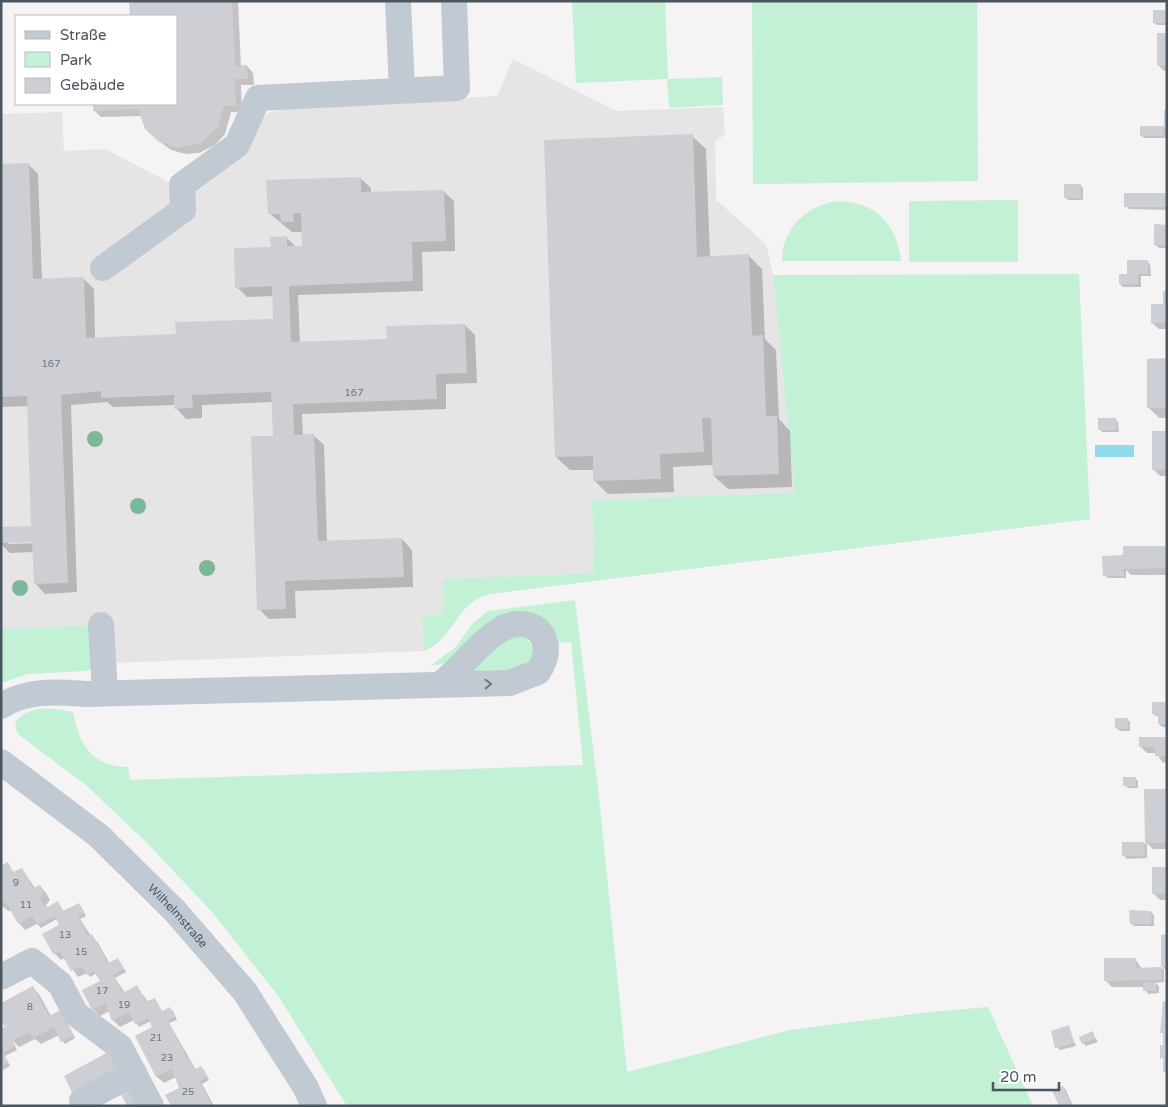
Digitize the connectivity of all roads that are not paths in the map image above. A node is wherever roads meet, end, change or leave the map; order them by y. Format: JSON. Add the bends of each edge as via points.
{"nodes":[{"id":1,"x":398,"y":1,"type":"edge"},
{"id":2,"x":454,"y":1,"type":"edge"},
{"id":3,"x":402,"y":90,"type":"junction"},
{"id":4,"x":103,"y":268,"type":"dead end"},
{"id":5,"x":101,"y":625,"type":"dead end"},
{"id":6,"x":439,"y":685,"type":"dead end"},
{"id":7,"x":105,"y":693,"type":"junction"},
{"id":8,"x":1,"y":706,"type":"edge"},
{"id":9,"x":1,"y":762,"type":"edge"},
{"id":10,"x":1,"y":977,"type":"edge"},
{"id":11,"x":134,"y":1073,"type":"junction"},
{"id":12,"x":82,"y":1101,"type":"dead end"},
{"id":13,"x":151,"y":1106,"type":"edge"},
{"id":14,"x":314,"y":1106,"type":"edge"}],
"edges":[{"from":1,"to":3,"type":"street"},
{"from":2,"to":3,"type":"street","via":[[457,88]]},
{"from":3,"to":4,"type":"street","via":[[258,98],[237,145],[182,185],[183,210]]},
{"from":5,"to":7,"type":"street"},
{"from":6,"to":7,"type":"street"},
{"from":7,"to":8,"type":"street","via":[[46,692],[13,698]]},
{"from":9,"to":14,"type":"street","name":"Wilhelmstraße","via":[[99,836],[175,911],[245,992]]},
{"from":10,"to":11,"type":"street","via":[[32,961],[60,984],[76,1014],[120,1047]]},
{"from":11,"to":12,"type":"street"},
{"from":11,"to":13,"type":"street"}]}
